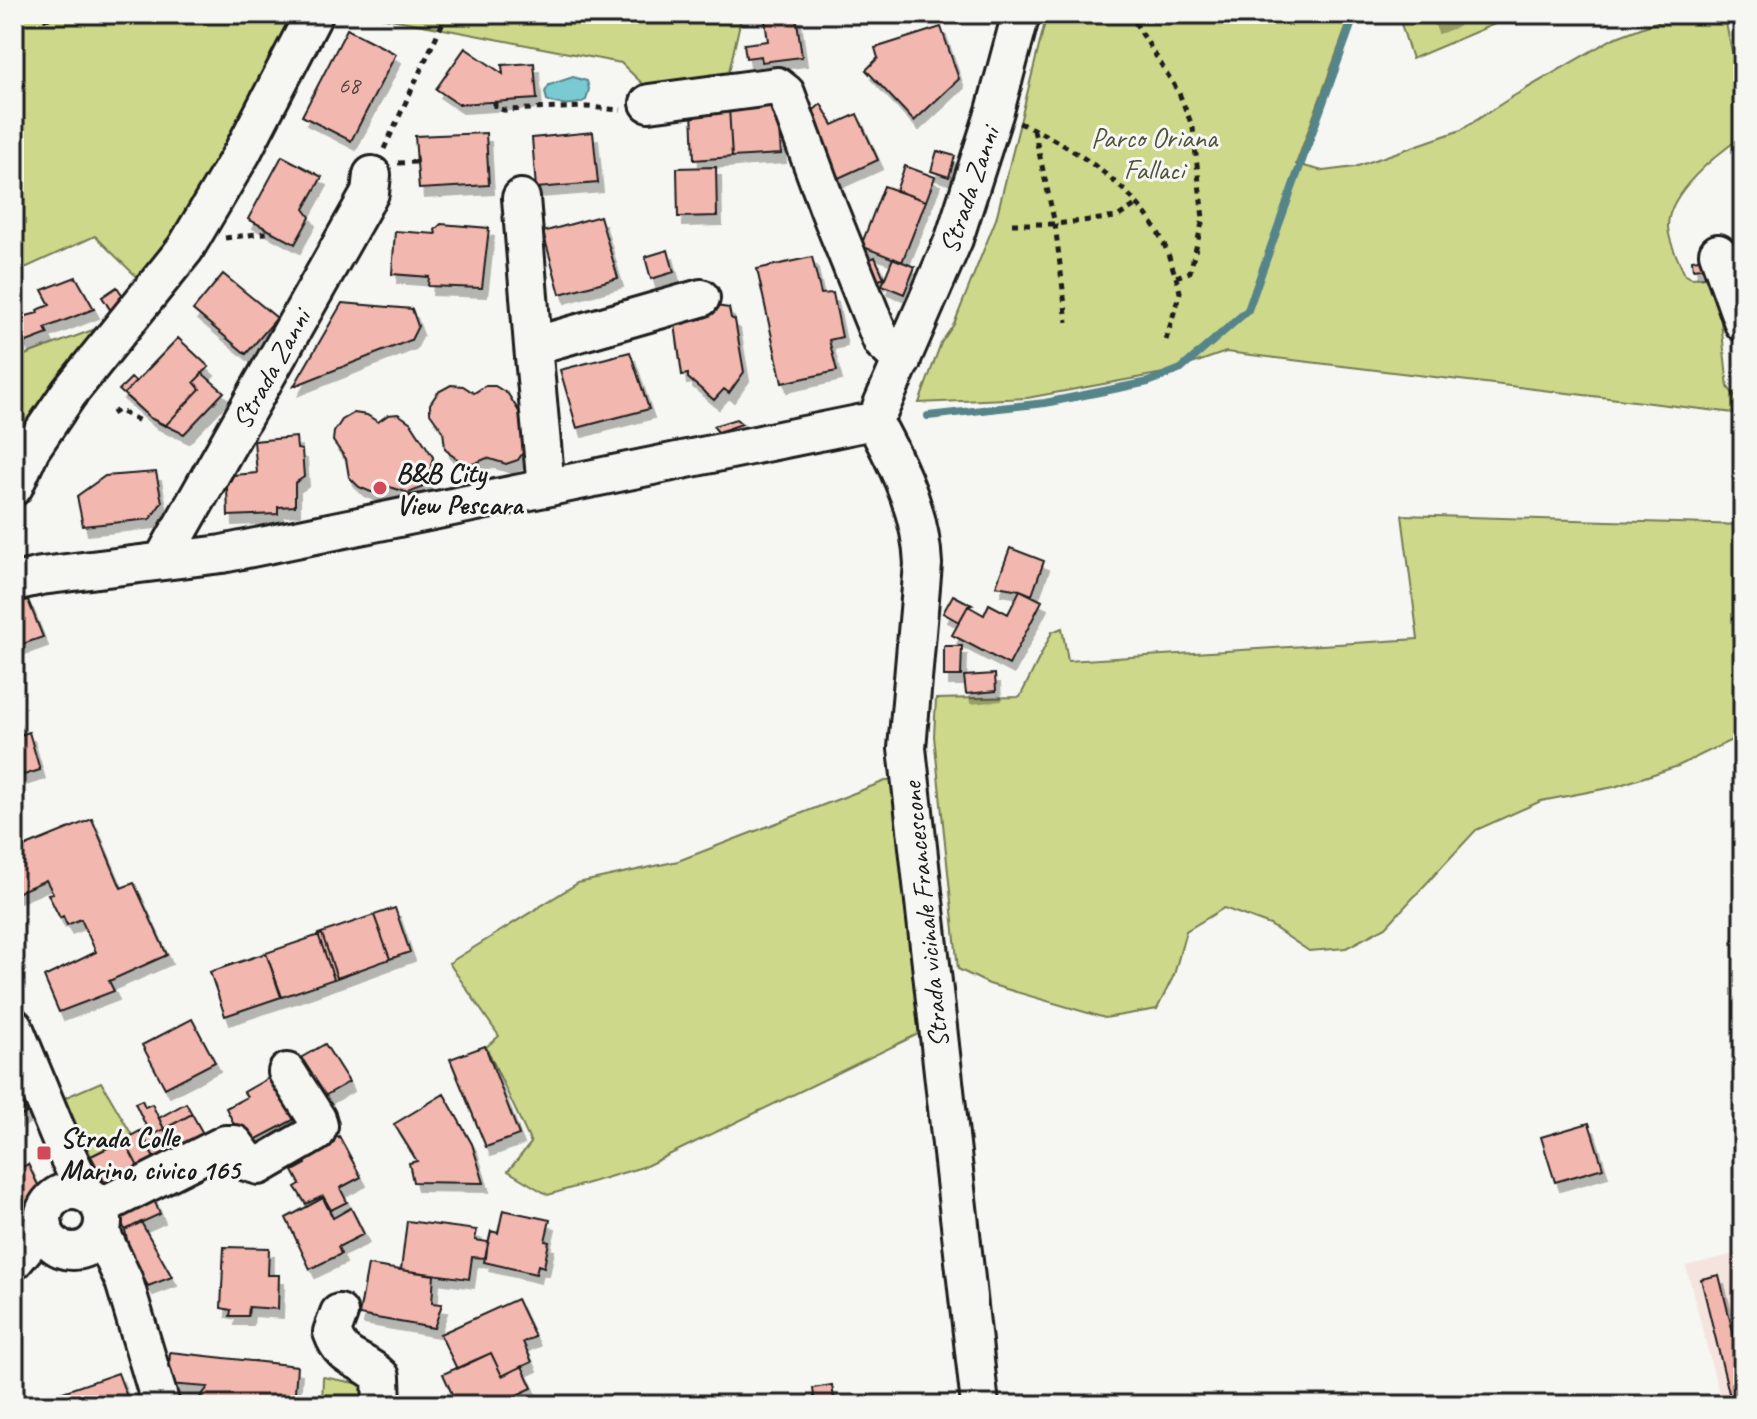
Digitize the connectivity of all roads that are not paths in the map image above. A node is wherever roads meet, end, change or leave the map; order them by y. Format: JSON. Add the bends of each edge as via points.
{"nodes":[{"id":1,"x":314,"y":14,"type":"edge"},
{"id":2,"x":1021,"y":14,"type":"edge"},
{"id":3,"x":637,"y":107,"type":"road end"},
{"id":4,"x":372,"y":175,"type":"road end"},
{"id":5,"x":521,"y":198,"type":"dead end"},
{"id":6,"x":1718,"y":253,"type":"dead end"},
{"id":7,"x":701,"y":298,"type":"dead end"},
{"id":8,"x":1743,"y":323,"type":"edge"},
{"id":9,"x":533,"y":346,"type":"junction"},
{"id":10,"x":902,"y":361,"type":"junction"},
{"id":11,"x":875,"y":421,"type":"junction"},
{"id":12,"x":14,"y":487,"type":"edge"},
{"id":13,"x":546,"y":488,"type":"junction"},
{"id":14,"x":162,"y":561,"type":"junction"},
{"id":15,"x":14,"y":582,"type":"edge"},
{"id":16,"x":16,"y":1039,"type":"edge"},
{"id":17,"x":287,"y":1072,"type":"dead end"},
{"id":18,"x":78,"y":1211,"type":"junction"},
{"id":19,"x":14,"y":1261,"type":"edge"},
{"id":20,"x":339,"y":1313,"type":"dead end"},
{"id":21,"x":161,"y":1405,"type":"edge"},
{"id":22,"x":382,"y":1405,"type":"edge"},
{"id":23,"x":980,"y":1405,"type":"edge"}],
"edges":[{"from":1,"to":12,"type":"street","via":[[185,249],[69,393],[31,449]]},
{"from":2,"to":10,"type":"street","name":"Strada Zanni","via":[[954,239]]},
{"from":3,"to":10,"type":"street","via":[[777,86],[786,93],[882,342]]},
{"from":4,"to":14,"type":"street","name":"Strada Zanni","via":[[370,193]]},
{"from":5,"to":9,"type":"street"},
{"from":6,"to":8,"type":"street"},
{"from":7,"to":9,"type":"street"},
{"from":9,"to":13,"type":"street"},
{"from":10,"to":11,"type":"street","name":"Strada Zanni"},
{"from":11,"to":13,"type":"street"},
{"from":11,"to":23,"type":"street","name":"Strada vicinale Francescone","via":[[900,471],[922,551],[907,748]]},
{"from":13,"to":14,"type":"street","via":[[222,554]]},
{"from":14,"to":15,"type":"street"},
{"from":16,"to":18,"type":"street","via":[[63,1146]]},
{"from":17,"to":18,"type":"street","via":[[317,1119],[316,1133],[259,1166],[249,1163],[235,1144],[225,1144]]},
{"from":18,"to":19,"type":"street"},
{"from":18,"to":21,"type":"street","via":[[124,1281]]},
{"from":20,"to":22,"type":"street","via":[[332,1332],[336,1344],[342,1354],[369,1365],[381,1377]]}]}
